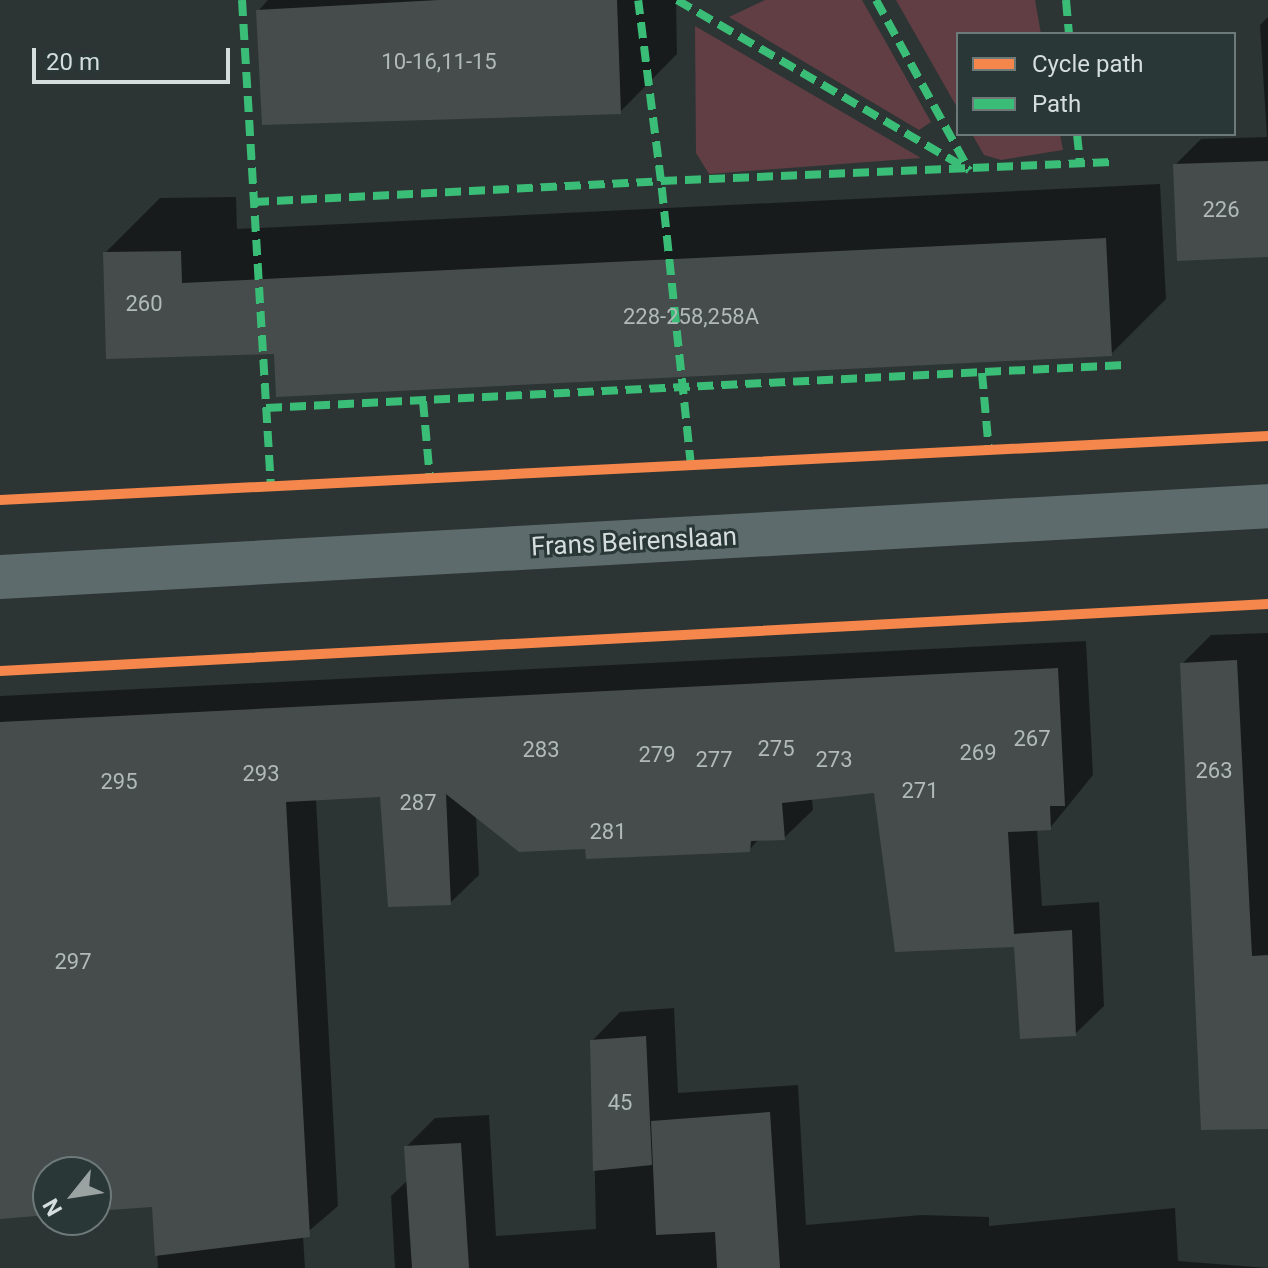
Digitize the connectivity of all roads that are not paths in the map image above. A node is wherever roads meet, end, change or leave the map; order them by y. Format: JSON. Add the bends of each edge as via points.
{"nodes":[{"id":1,"x":1268,"y":506,"type":"edge"},
{"id":2,"x":0,"y":577,"type":"edge"}],
"edges":[{"from":1,"to":2,"type":"main road","name":"Frans Beirenslaan"}]}
